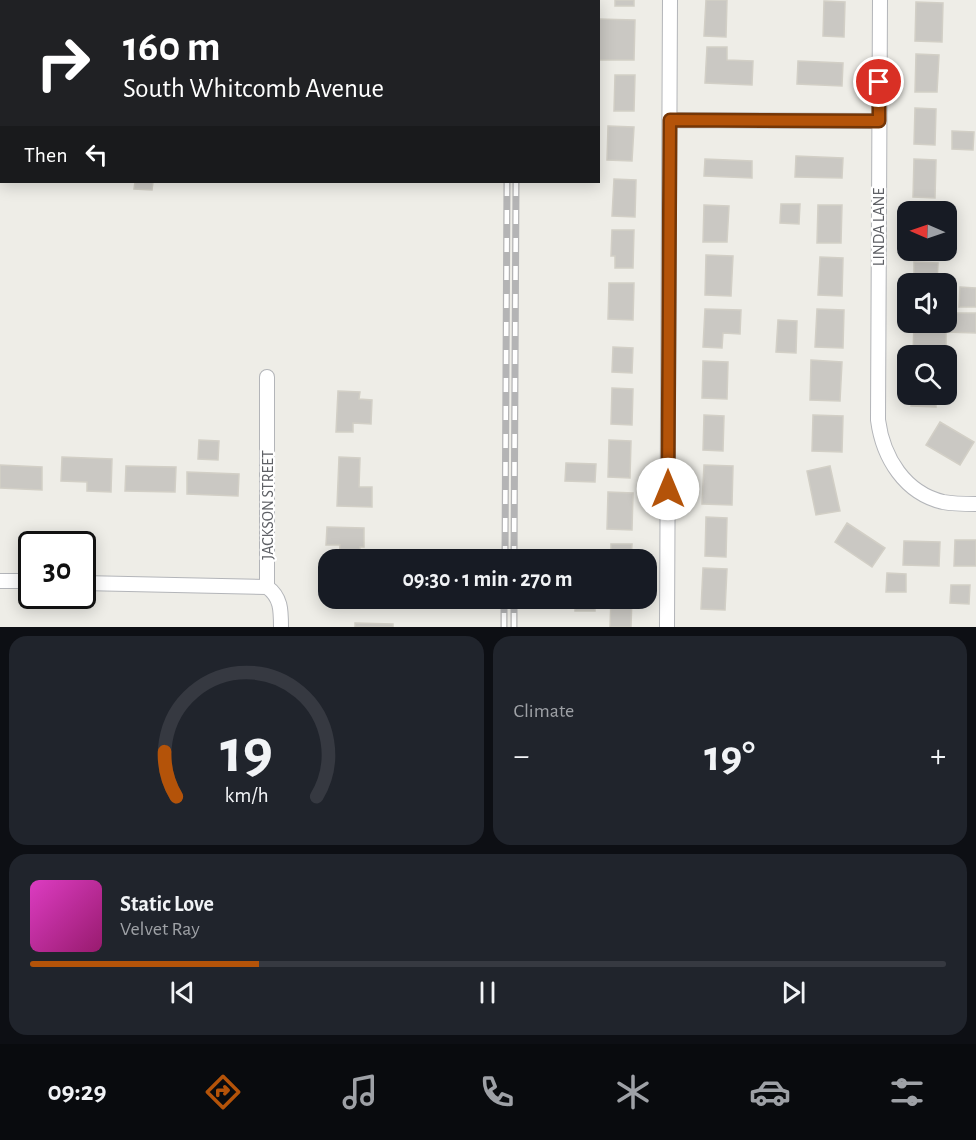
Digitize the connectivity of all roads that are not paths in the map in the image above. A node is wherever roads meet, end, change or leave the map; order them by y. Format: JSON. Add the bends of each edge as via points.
{"nodes":[{"id":1,"x":670,"y":0,"type":"edge"},
{"id":2,"x":880,"y":0,"type":"edge"},
{"id":3,"x":670,"y":120,"type":"junction"},
{"id":4,"x":879,"y":121,"type":"junction"},
{"id":5,"x":267,"y":377,"type":"dead end"},
{"id":6,"x":976,"y":504,"type":"edge"},
{"id":7,"x":0,"y":581,"type":"edge"},
{"id":8,"x":18,"y":581,"type":"edge"},
{"id":9,"x":96,"y":583,"type":"edge"},
{"id":10,"x":267,"y":587,"type":"junction"},
{"id":11,"x":281,"y":627,"type":"edge"},
{"id":12,"x":668,"y":627,"type":"edge"}],
"edges":[{"from":1,"to":3,"type":"street"},
{"from":2,"to":4,"type":"street","name":"LINDA LANE"},
{"from":3,"to":4,"type":"street"},
{"from":3,"to":12,"type":"street"},
{"from":4,"to":6,"type":"street","name":"LINDA LANE","via":[[880,433],[886,453],[911,486],[945,502]]},
{"from":5,"to":10,"type":"street","name":"JACKSON STREET"},
{"from":7,"to":8,"type":"street"},
{"from":9,"to":10,"type":"street"},
{"from":10,"to":11,"type":"street","name":"JACKSON STREET","via":[[280,604]]}]}
